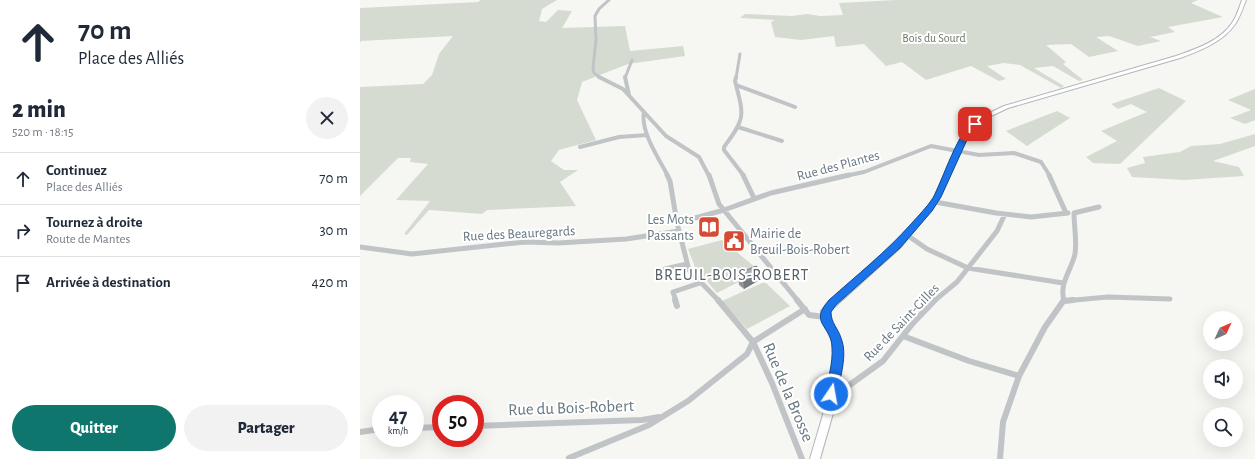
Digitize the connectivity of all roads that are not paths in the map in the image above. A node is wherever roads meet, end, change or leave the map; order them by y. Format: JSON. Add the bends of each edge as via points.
{"nodes":[{"id":1,"x":609,"y":0,"type":"edge"},
{"id":2,"x":1246,"y":0,"type":"edge"},
{"id":3,"x":740,"y":54,"type":"dead end"},
{"id":4,"x":632,"y":60,"type":"dead end"},
{"id":5,"x":736,"y":85,"type":"junction"},
{"id":6,"x":630,"y":96,"type":"junction"},
{"id":7,"x":795,"y":107,"type":"dead end"},
{"id":8,"x":644,"y":112,"type":"junction"},
{"id":9,"x":738,"y":127,"type":"junction"},
{"id":10,"x":647,"y":135,"type":"junction"},
{"id":11,"x":782,"y":141,"type":"dead end"},
{"id":12,"x":580,"y":147,"type":"dead end"},
{"id":13,"x":958,"y":150,"type":"junction"},
{"id":14,"x":754,"y":198,"type":"junction"},
{"id":15,"x":935,"y":202,"type":"junction"},
{"id":16,"x":1099,"y":206,"type":"dead end"},
{"id":17,"x":724,"y":210,"type":"junction"},
{"id":18,"x":1066,"y":213,"type":"junction"},
{"id":19,"x":1074,"y":213,"type":"junction"},
{"id":20,"x":1005,"y":214,"type":"junction"},
{"id":21,"x":677,"y":223,"type":"junction"},
{"id":22,"x":679,"y":231,"type":"junction"},
{"id":23,"x":907,"y":235,"type":"junction"},
{"id":24,"x":360,"y":246,"type":"edge"},
{"id":25,"x":687,"y":264,"type":"junction"},
{"id":26,"x":968,"y":268,"type":"junction"},
{"id":27,"x":665,"y":269,"type":"dead end"},
{"id":28,"x":700,"y":283,"type":"junction"},
{"id":29,"x":1063,"y":283,"type":"junction"},
{"id":30,"x":1170,"y":299,"type":"dead end"},
{"id":31,"x":1064,"y":301,"type":"junction"},
{"id":32,"x":677,"y":306,"type":"dead end"},
{"id":33,"x":805,"y":309,"type":"junction"},
{"id":34,"x":825,"y":317,"type":"junction"},
{"id":35,"x":903,"y":336,"type":"junction"},
{"id":36,"x":753,"y":342,"type":"junction"},
{"id":37,"x":1019,"y":376,"type":"junction"},
{"id":38,"x":831,"y":394,"type":"junction"},
{"id":39,"x":667,"y":413,"type":"junction"},
{"id":40,"x":484,"y":426,"type":"edge"},
{"id":41,"x":372,"y":430,"type":"edge"},
{"id":42,"x":360,"y":432,"type":"edge"},
{"id":43,"x":568,"y":458,"type":"edge"},
{"id":44,"x":802,"y":459,"type":"edge"},
{"id":45,"x":815,"y":459,"type":"edge"},
{"id":46,"x":1000,"y":459,"type":"edge"}],
"edges":[{"from":1,"to":6,"type":"street","via":[[593,19],[596,37],[594,73],[615,84]]},
{"from":2,"to":13,"type":"main road","via":[[1234,24],[1210,43],[1192,52],[1012,105],[985,117],[970,129]]},
{"from":3,"to":5,"type":"street"},
{"from":4,"to":6,"type":"street","via":[[626,76]]},
{"from":5,"to":7,"type":"street"},
{"from":5,"to":9,"type":"street","via":[[742,107]]},
{"from":6,"to":8,"type":"street"},
{"from":8,"to":10,"type":"street","name":"Rue de la Brosse"},
{"from":8,"to":17,"type":"street","via":[[666,136],[699,157]]},
{"from":9,"to":11,"type":"street"},
{"from":9,"to":14,"type":"street","via":[[724,150],[744,175]]},
{"from":10,"to":12,"type":"street","via":[[619,137]]},
{"from":10,"to":21,"type":"street","name":"Rue de la Brosse","via":[[670,181]]},
{"from":13,"to":14,"type":"street","name":"Rue des Plantes","via":[[926,146],[864,172]]},
{"from":13,"to":15,"type":"main road"},
{"from":13,"to":18,"type":"street","name":"Rue des Plantes","via":[[979,155],[1014,153],[1041,162]]},
{"from":14,"to":17,"type":"street","name":"Rue des Plantes"},
{"from":15,"to":20,"type":"street"},
{"from":15,"to":23,"type":"main road"},
{"from":16,"to":19,"type":"street"},
{"from":17,"to":21,"type":"street","name":"Rue des Plantes"},
{"from":17,"to":33,"type":"street"},
{"from":18,"to":19,"type":"street"},
{"from":18,"to":20,"type":"street","via":[[1031,217]]},
{"from":19,"to":29,"type":"street","via":[[1076,249]]},
{"from":20,"to":26,"type":"street","name":"Rue de Saint-Gilles","via":[[997,231]]},
{"from":21,"to":22,"type":"street","name":"Rue de la Brosse"},
{"from":22,"to":24,"type":"street","name":"Rue des Beauregards","via":[[626,239],[526,242],[412,254]]},
{"from":22,"to":25,"type":"street","name":"Rue de la Brosse"},
{"from":23,"to":26,"type":"street","via":[[927,249]]},
{"from":23,"to":34,"type":"main road","via":[[829,306],[825,311]]},
{"from":25,"to":27,"type":"street"},
{"from":25,"to":28,"type":"street","name":"Rue de la Brosse"},
{"from":26,"to":29,"type":"street"},
{"from":26,"to":35,"type":"street","name":"Rue de Saint-Gilles","via":[[957,282],[917,318]]},
{"from":28,"to":32,"type":"street","via":[[673,292]]},
{"from":28,"to":36,"type":"street","name":"Rue de la Brosse","via":[[728,311]]},
{"from":29,"to":31,"type":"street"},
{"from":30,"to":31,"type":"street","via":[[1108,297]]},
{"from":31,"to":37,"type":"street","via":[[1045,327]]},
{"from":33,"to":34,"type":"street","via":[[809,315]]},
{"from":33,"to":36,"type":"street","name":"Rue du Bois-Robert"},
{"from":34,"to":38,"type":"main road","via":[[837,341],[838,350]]},
{"from":35,"to":37,"type":"street","via":[[969,361]]},
{"from":35,"to":38,"type":"street","name":"Rue de Saint-Gilles","via":[[884,360],[872,370],[840,392]]},
{"from":36,"to":39,"type":"street","name":"Rue du Bois-Robert","via":[[747,354],[704,389]]},
{"from":36,"to":44,"type":"street","name":"Rue de la Brosse"},
{"from":37,"to":46,"type":"street","via":[[1003,422]]},
{"from":38,"to":45,"type":"main road"},
{"from":39,"to":40,"type":"street","name":"Rue du Bois-Robert","via":[[642,420]]},
{"from":39,"to":43,"type":"street","name":"Rue du Bois-Robert","via":[[649,425]]},
{"from":41,"to":42,"type":"street"}]}
